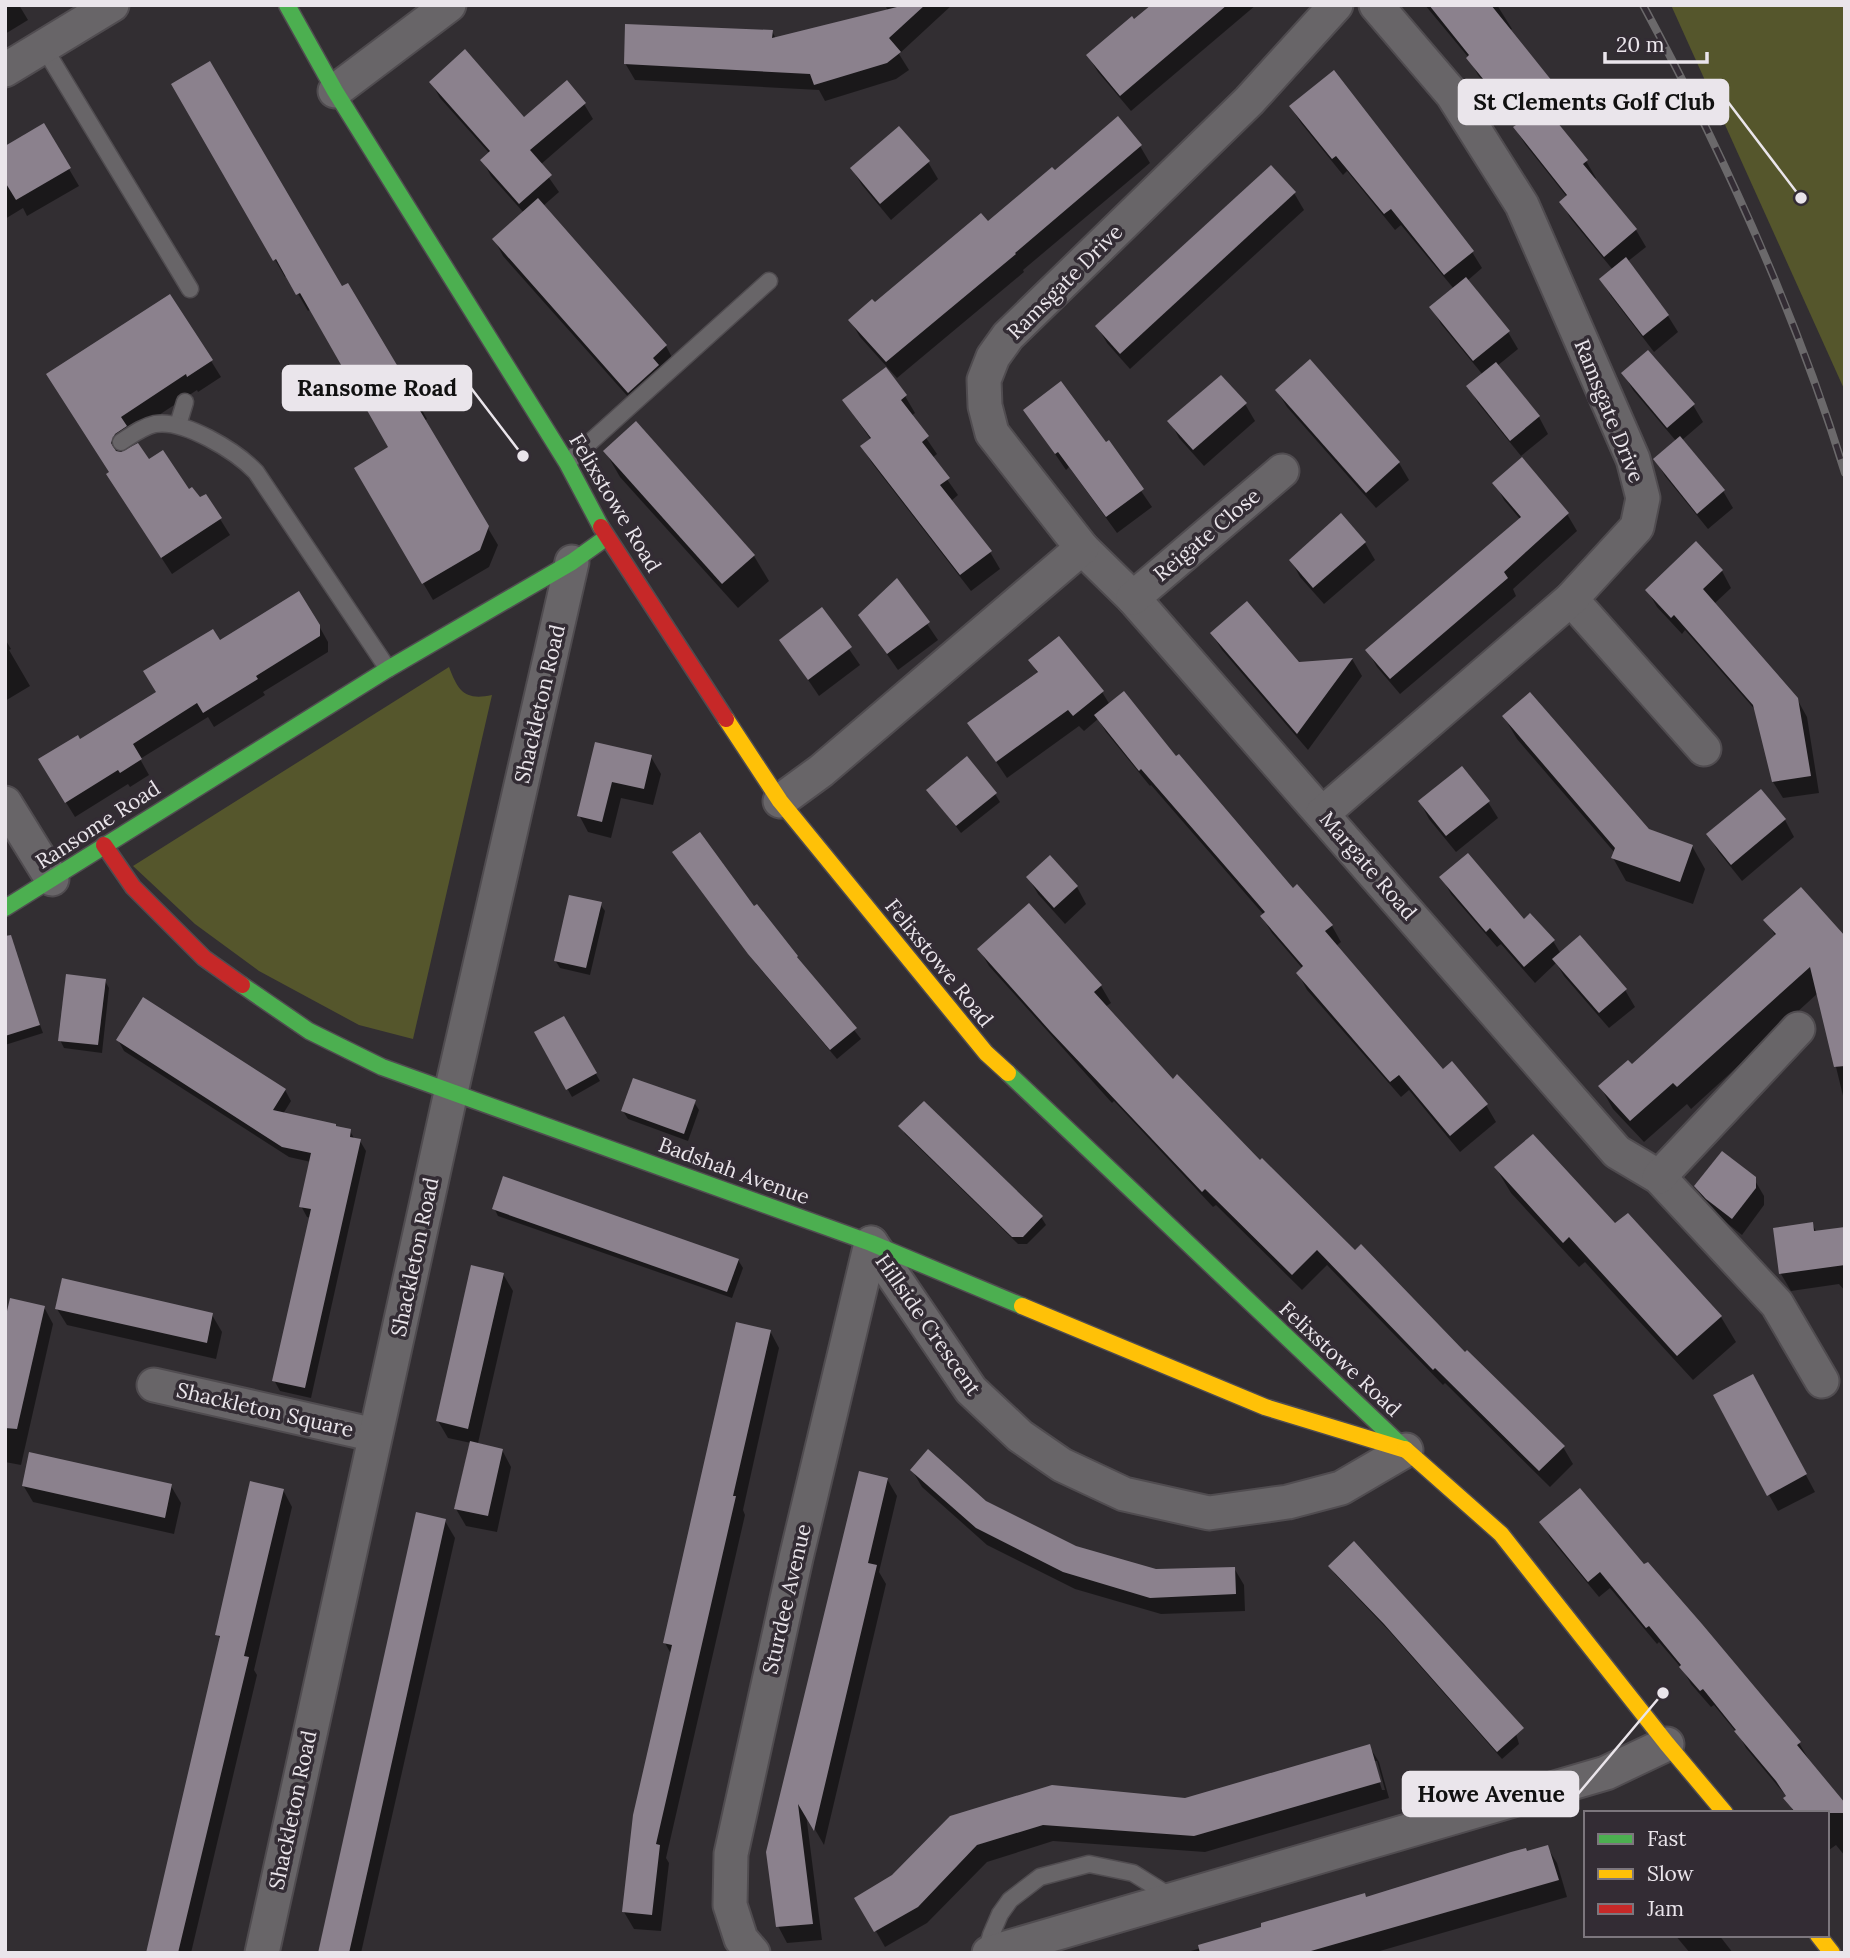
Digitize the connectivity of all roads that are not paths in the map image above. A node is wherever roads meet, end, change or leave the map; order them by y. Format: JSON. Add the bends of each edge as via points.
{"nodes":[{"id":1,"x":112,"y":5,"type":"edge"},
{"id":2,"x":287,"y":5,"type":"edge"},
{"id":3,"x":449,"y":5,"type":"edge"},
{"id":4,"x":1336,"y":5,"type":"edge"},
{"id":5,"x":1376,"y":5,"type":"edge"},
{"id":6,"x":43,"y":46,"type":"junction"},
{"id":7,"x":5,"y":70,"type":"edge"},
{"id":8,"x":335,"y":91,"type":"junction"},
{"id":9,"x":769,"y":281,"type":"dead end"},
{"id":10,"x":190,"y":289,"type":"dead end"},
{"id":11,"x":185,"y":401,"type":"dead end"},
{"id":12,"x":178,"y":425,"type":"junction"},
{"id":13,"x":121,"y":442,"type":"dead end"},
{"id":14,"x":567,"y":463,"type":"junction"},
{"id":15,"x":1282,"y":471,"type":"dead end"},
{"id":16,"x":607,"y":537,"type":"junction"},
{"id":17,"x":1082,"y":548,"type":"junction"},
{"id":18,"x":572,"y":562,"type":"junction"},
{"id":19,"x":1133,"y":598,"type":"junction"},
{"id":20,"x":1571,"y":598,"type":"junction"},
{"id":21,"x":388,"y":669,"type":"junction"},
{"id":22,"x":1704,"y":749,"type":"dead end"},
{"id":23,"x":780,"y":801,"type":"junction"},
{"id":24,"x":5,"y":803,"type":"edge"},
{"id":25,"x":1322,"y":814,"type":"junction"},
{"id":26,"x":104,"y":845,"type":"junction"},
{"id":27,"x":52,"y":878,"type":"junction"},
{"id":28,"x":5,"y":908,"type":"edge"},
{"id":29,"x":1798,"y":1029,"type":"dead end"},
{"id":30,"x":451,"y":1092,"type":"junction"},
{"id":31,"x":1659,"y":1177,"type":"junction"},
{"id":32,"x":871,"y":1243,"type":"junction"},
{"id":33,"x":1822,"y":1381,"type":"dead end"},
{"id":34,"x":154,"y":1385,"type":"dead end"},
{"id":35,"x":375,"y":1435,"type":"junction"},
{"id":36,"x":1406,"y":1450,"type":"junction"},
{"id":37,"x":1667,"y":1744,"type":"junction"},
{"id":38,"x":1723,"y":1811,"type":"edge"},
{"id":39,"x":1176,"y":1900,"type":"junction"},
{"id":40,"x":1820,"y":1937,"type":"edge"},
{"id":41,"x":1031,"y":1948,"type":"edge"},
{"id":42,"x":262,"y":1953,"type":"edge"},
{"id":43,"x":753,"y":1953,"type":"edge"},
{"id":44,"x":988,"y":1953,"type":"edge"},
{"id":45,"x":1832,"y":1953,"type":"edge"}],
"edges":[{"from":1,"to":6,"type":"street"},
{"from":2,"to":8,"type":"main road","name":"Felixstowe Road"},
{"from":3,"to":8,"type":"street"},
{"from":4,"to":17,"type":"street","name":"Ramsgate Drive","via":[[1249,101],[1008,336],[993,357],[984,380],[992,433]]},
{"from":5,"to":20,"type":"street","name":"Ramsgate Drive","via":[[1452,94],[1522,205],[1633,459],[1643,498],[1637,527]]},
{"from":6,"to":7,"type":"street"},
{"from":6,"to":10,"type":"lane"},
{"from":8,"to":14,"type":"main road","name":"Felixstowe Road"},
{"from":9,"to":14,"type":"lane"},
{"from":11,"to":12,"type":"lane"},
{"from":12,"to":13,"type":"lane","via":[[144,427]]},
{"from":12,"to":21,"type":"lane","via":[[245,460],[256,472]]},
{"from":14,"to":16,"type":"main road","name":"Felixstowe Road"},
{"from":15,"to":19,"type":"street","name":"Reigate Close"},
{"from":16,"to":18,"type":"main road","name":"Ransome Road"},
{"from":16,"to":23,"type":"main road","name":"Felixstowe Road"},
{"from":17,"to":19,"type":"street","name":"Margate Road"},
{"from":17,"to":23,"type":"street"},
{"from":18,"to":21,"type":"main road","name":"Ransome Road"},
{"from":18,"to":30,"type":"street","name":"Shackleton Road"},
{"from":19,"to":25,"type":"street","name":"Margate Road"},
{"from":20,"to":22,"type":"street"},
{"from":20,"to":25,"type":"street","name":"Ramsgate Drive"},
{"from":21,"to":26,"type":"main road","name":"Ransome Road"},
{"from":23,"to":36,"type":"main road","name":"Felixstowe Road","via":[[986,1053]]},
{"from":24,"to":27,"type":"street"},
{"from":25,"to":31,"type":"street","name":"Margate Road","via":[[1617,1152]]},
{"from":26,"to":27,"type":"main road","name":"Ransome Road"},
{"from":26,"to":30,"type":"main road","name":"Badshah Avenue","via":[[134,887],[204,958],[265,1002],[309,1031],[382,1067]]},
{"from":27,"to":28,"type":"main road","name":"Ransome Road"},
{"from":29,"to":31,"type":"street"},
{"from":30,"to":32,"type":"main road","name":"Badshah Avenue"},
{"from":30,"to":35,"type":"street","name":"Shackleton Road"},
{"from":31,"to":33,"type":"street","name":"Margate Road","via":[[1777,1304]]},
{"from":32,"to":36,"type":"main road","name":"Badshah Avenue","via":[[1265,1407]]},
{"from":32,"to":36,"type":"street","name":"Hillside Crescent","via":[[971,1390],[1020,1436],[1052,1458],[1124,1494],[1209,1513],[1288,1502],[1341,1488]]},
{"from":32,"to":43,"type":"street","name":"Sturdee Avenue","via":[[731,1854],[730,1905],[741,1939]]},
{"from":34,"to":35,"type":"street","name":"Shackleton Square"},
{"from":35,"to":42,"type":"street","name":"Shackleton Road"},
{"from":36,"to":37,"type":"main road","name":"Felixstowe Road","via":[[1501,1534]]},
{"from":37,"to":38,"type":"main road","name":"Felixstowe Road"},
{"from":37,"to":39,"type":"street","via":[[1606,1773]]},
{"from":39,"to":41,"type":"street"},
{"from":39,"to":44,"type":"lane","via":[[1133,1873],[1089,1864],[1040,1877],[1000,1914]]},
{"from":40,"to":45,"type":"main road"},
{"from":41,"to":44,"type":"street"}]}
